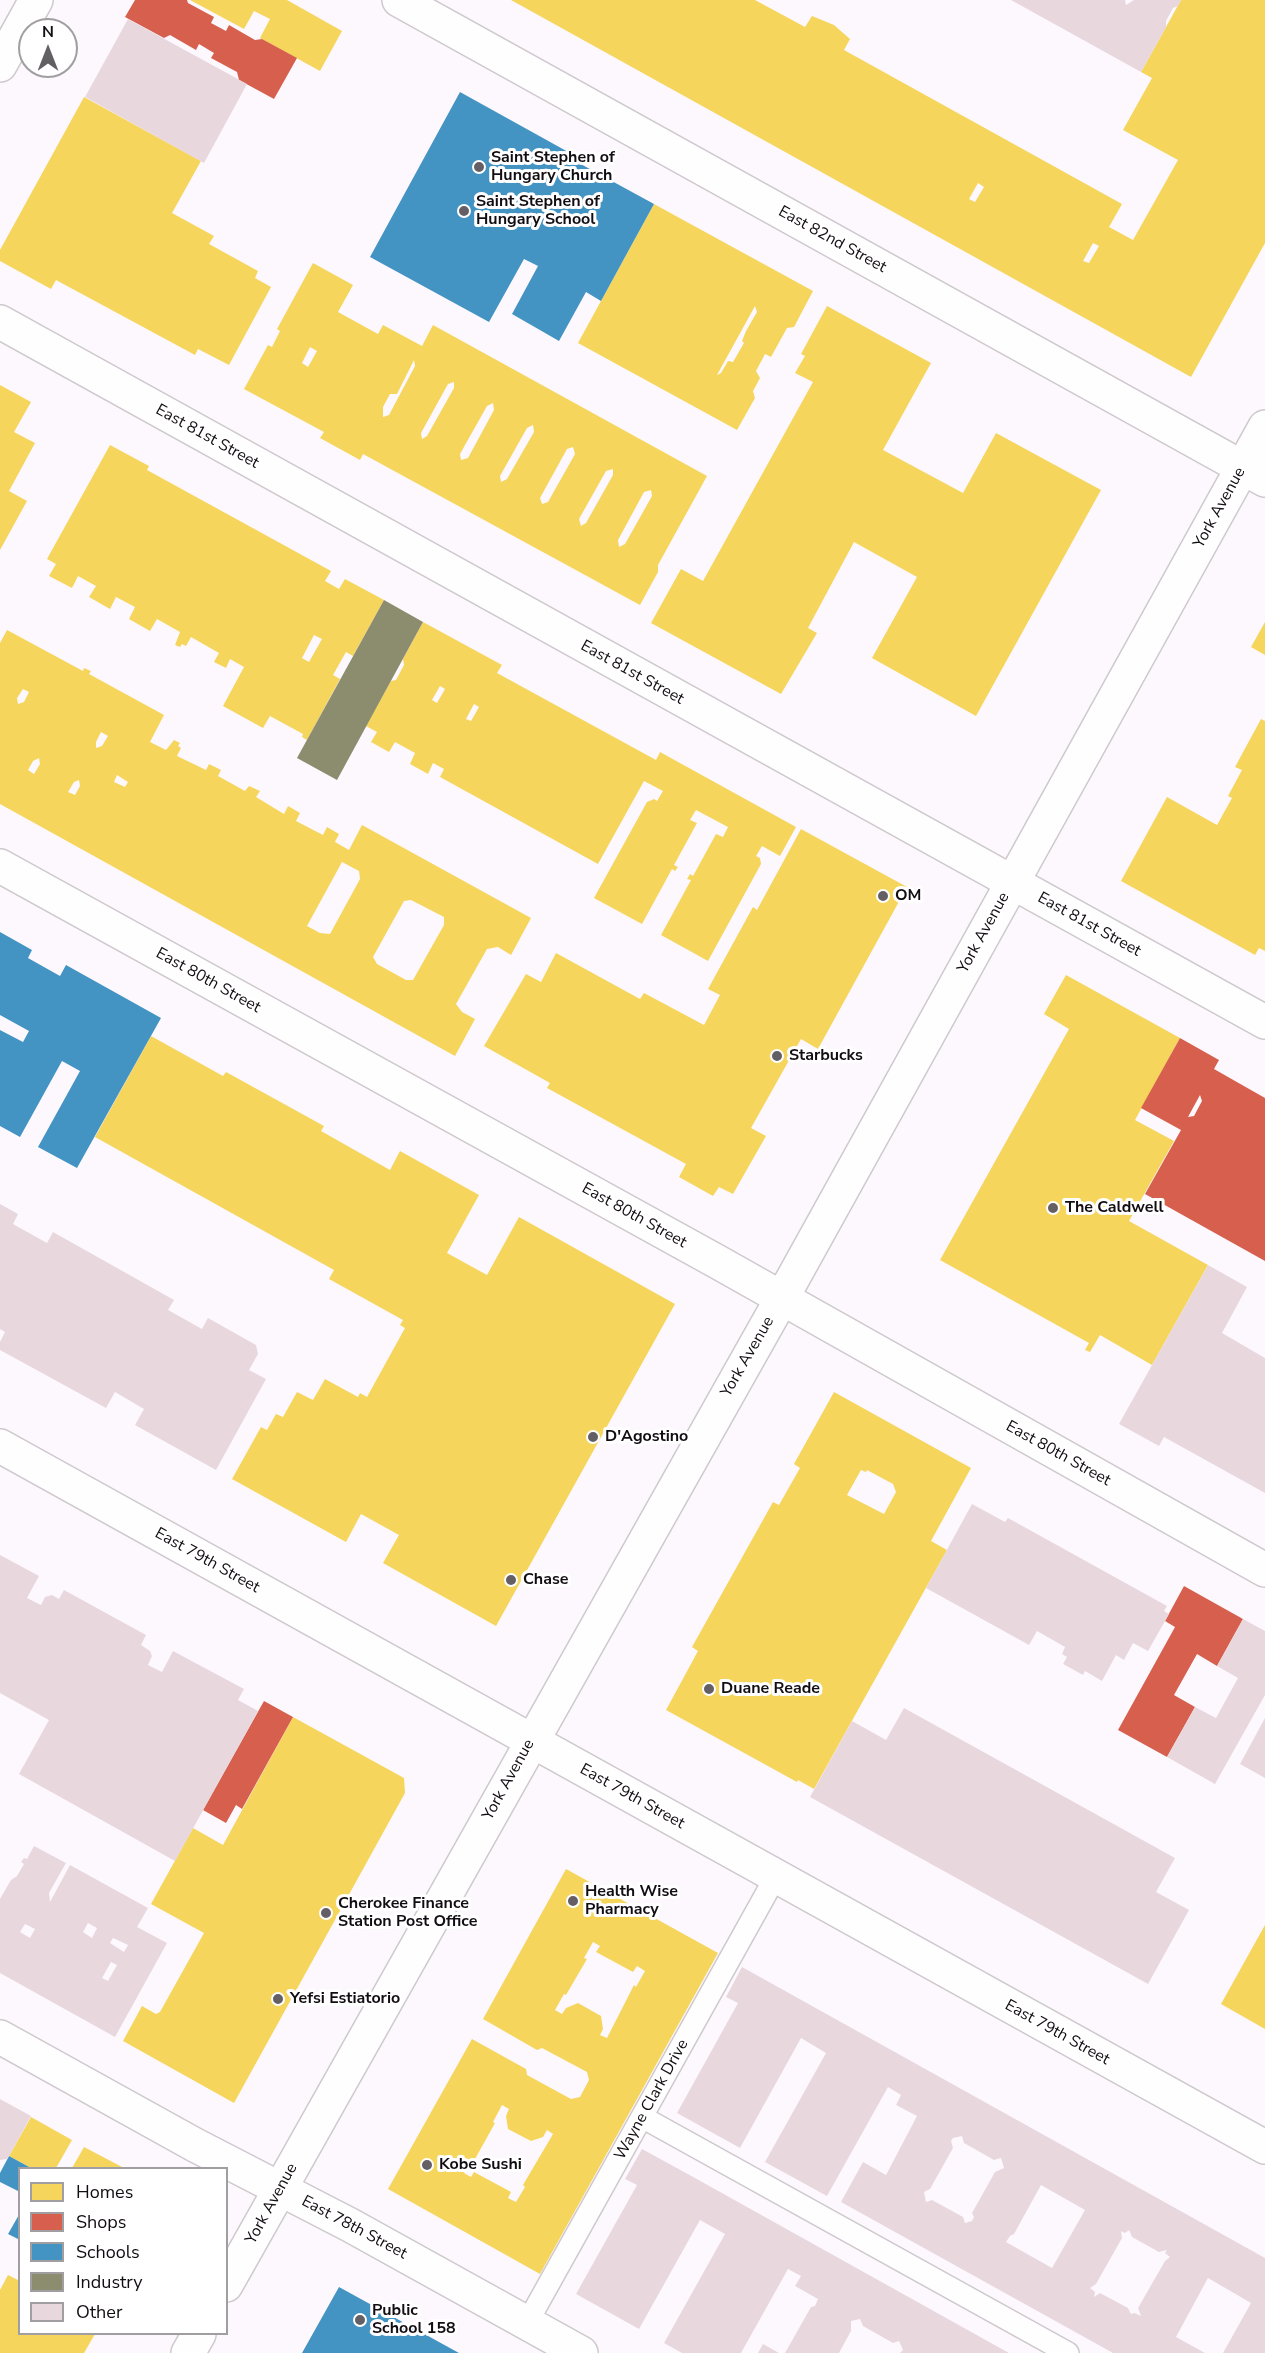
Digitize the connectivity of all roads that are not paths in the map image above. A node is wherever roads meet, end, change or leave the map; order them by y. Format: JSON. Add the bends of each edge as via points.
{"nodes":[{"id":1,"x":36,"y":0,"type":"edge"},
{"id":2,"x":399,"y":0,"type":"edge"},
{"id":3,"x":0,"y":64,"type":"edge"},
{"id":4,"x":0,"y":322,"type":"edge"},
{"id":5,"x":1265,"y":427,"type":"edge"},
{"id":6,"x":1254,"y":473,"type":"edge"},
{"id":7,"x":0,"y":866,"type":"edge"},
{"id":8,"x":1012,"y":883,"type":"junction"},
{"id":9,"x":1265,"y":1022,"type":"edge"},
{"id":10,"x":782,"y":1298,"type":"junction"},
{"id":11,"x":0,"y":1446,"type":"edge"},
{"id":12,"x":1265,"y":1570,"type":"edge"},
{"id":13,"x":531,"y":1742,"type":"junction"},
{"id":14,"x":776,"y":1876,"type":"junction"},
{"id":15,"x":0,"y":2037,"type":"edge"},
{"id":16,"x":642,"y":2117,"type":"junction"},
{"id":17,"x":1265,"y":2147,"type":"edge"},
{"id":18,"x":280,"y":2188,"type":"junction"},
{"id":19,"x":228,"y":2281,"type":"edge"},
{"id":20,"x":527,"y":2323,"type":"junction"},
{"id":21,"x":198,"y":2335,"type":"edge"},
{"id":22,"x":188,"y":2353,"type":"edge"},
{"id":23,"x":581,"y":2353,"type":"edge"},
{"id":24,"x":1068,"y":2353,"type":"edge"}],
"edges":[{"from":1,"to":3,"type":"street"},
{"from":2,"to":6,"type":"street","name":"East 82nd Street"},
{"from":4,"to":8,"type":"street","name":"East 81st Street"},
{"from":5,"to":6,"type":"street","name":"York Avenue"},
{"from":6,"to":8,"type":"street","name":"York Avenue"},
{"from":7,"to":10,"type":"street","name":"East 80th Street"},
{"from":8,"to":9,"type":"street","name":"East 81st Street"},
{"from":8,"to":10,"type":"street","name":"York Avenue"},
{"from":10,"to":12,"type":"street","name":"East 80th Street"},
{"from":10,"to":13,"type":"street","name":"York Avenue"},
{"from":11,"to":13,"type":"street","name":"East 79th Street"},
{"from":13,"to":14,"type":"street","name":"East 79th Street"},
{"from":13,"to":18,"type":"street","name":"York Avenue"},
{"from":14,"to":16,"type":"lane","name":"Wayne Clark Drive"},
{"from":14,"to":17,"type":"street","name":"East 79th Street"},
{"from":15,"to":18,"type":"street","name":"East 78th Street"},
{"from":16,"to":20,"type":"lane","name":"Wayne Clark Drive"},
{"from":16,"to":24,"type":"lane"},
{"from":18,"to":19,"type":"street","name":"York Avenue"},
{"from":18,"to":20,"type":"street","name":"East 78th Street"},
{"from":20,"to":23,"type":"street","name":"East 78th Street"},
{"from":21,"to":22,"type":"street"}]}
